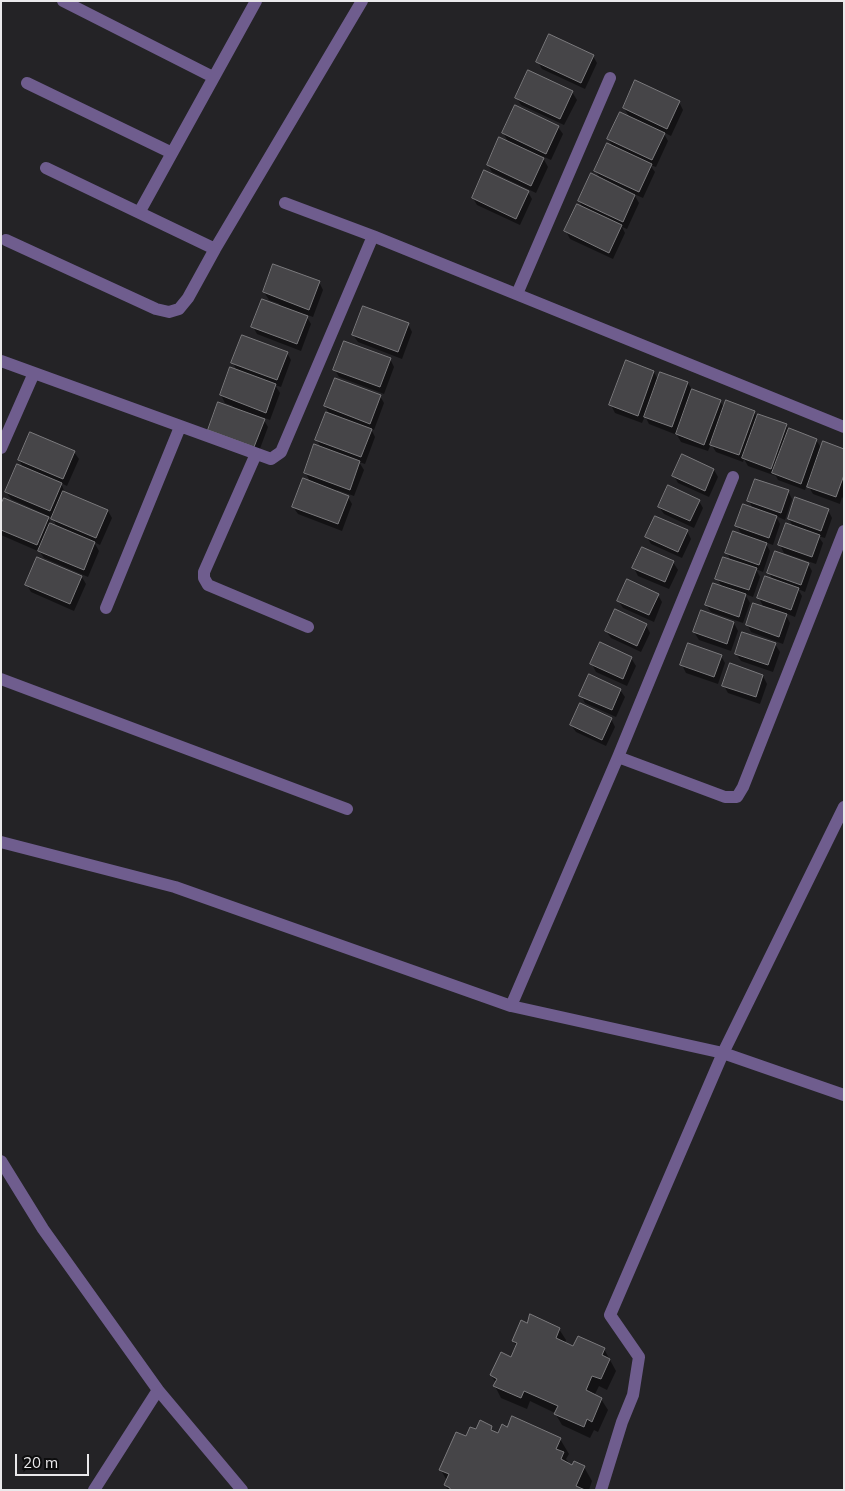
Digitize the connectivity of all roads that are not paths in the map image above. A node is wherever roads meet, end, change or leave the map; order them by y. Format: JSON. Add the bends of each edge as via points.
{"nodes":[{"id":1,"x":63,"y":1,"type":"edge"},
{"id":2,"x":256,"y":1,"type":"edge"},
{"id":3,"x":362,"y":1,"type":"edge"},
{"id":4,"x":213,"y":77,"type":"junction"},
{"id":5,"x":610,"y":78,"type":"dead end"},
{"id":6,"x":27,"y":83,"type":"dead end"},
{"id":7,"x":172,"y":153,"type":"junction"},
{"id":8,"x":46,"y":168,"type":"dead end"},
{"id":9,"x":285,"y":203,"type":"dead end"},
{"id":10,"x":140,"y":211,"type":"junction"},
{"id":11,"x":373,"y":236,"type":"junction"},
{"id":12,"x":6,"y":240,"type":"dead end"},
{"id":13,"x":216,"y":248,"type":"junction"},
{"id":14,"x":517,"y":294,"type":"junction"},
{"id":15,"x":1,"y":361,"type":"edge"},
{"id":16,"x":34,"y":373,"type":"junction"},
{"id":17,"x":180,"y":426,"type":"junction"},
{"id":18,"x":844,"y":427,"type":"edge"},
{"id":19,"x":1,"y":448,"type":"edge"},
{"id":20,"x":256,"y":454,"type":"junction"},
{"id":21,"x":733,"y":477,"type":"dead end"},
{"id":22,"x":844,"y":531,"type":"edge"},
{"id":23,"x":106,"y":608,"type":"dead end"},
{"id":24,"x":308,"y":627,"type":"dead end"},
{"id":25,"x":1,"y":679,"type":"edge"},
{"id":26,"x":618,"y":757,"type":"junction"},
{"id":27,"x":844,"y":806,"type":"edge"},
{"id":28,"x":347,"y":809,"type":"dead end"},
{"id":29,"x":1,"y":842,"type":"edge"},
{"id":30,"x":511,"y":1006,"type":"junction"},
{"id":31,"x":723,"y":1053,"type":"junction"},
{"id":32,"x":844,"y":1095,"type":"edge"},
{"id":33,"x":1,"y":1161,"type":"edge"},
{"id":34,"x":158,"y":1390,"type":"junction"},
{"id":35,"x":94,"y":1490,"type":"edge"},
{"id":36,"x":242,"y":1490,"type":"edge"},
{"id":37,"x":601,"y":1490,"type":"edge"}],
"edges":[{"from":1,"to":4,"type":"street"},
{"from":2,"to":4,"type":"street"},
{"from":3,"to":13,"type":"street"},
{"from":4,"to":7,"type":"street"},
{"from":5,"to":14,"type":"street"},
{"from":6,"to":7,"type":"street"},
{"from":7,"to":10,"type":"street"},
{"from":8,"to":10,"type":"street"},
{"from":9,"to":11,"type":"street"},
{"from":10,"to":13,"type":"street"},
{"from":11,"to":14,"type":"street"},
{"from":11,"to":20,"type":"street","via":[[281,452],[271,459]]},
{"from":12,"to":13,"type":"street","via":[[156,309],[169,312],[179,309],[188,298]]},
{"from":14,"to":18,"type":"street"},
{"from":15,"to":16,"type":"street"},
{"from":16,"to":17,"type":"street"},
{"from":16,"to":19,"type":"street"},
{"from":17,"to":20,"type":"street"},
{"from":17,"to":23,"type":"street"},
{"from":20,"to":24,"type":"street","via":[[204,578],[208,585]]},
{"from":21,"to":26,"type":"street"},
{"from":22,"to":26,"type":"street","via":[[738,797],[725,797]]},
{"from":25,"to":28,"type":"street"},
{"from":26,"to":30,"type":"street"},
{"from":27,"to":31,"type":"street"},
{"from":29,"to":30,"type":"street","via":[[175,887]]},
{"from":30,"to":31,"type":"street"},
{"from":31,"to":32,"type":"street"},
{"from":31,"to":37,"type":"street","via":[[610,1315],[639,1357],[633,1395]]},
{"from":33,"to":34,"type":"street","via":[[43,1229]]},
{"from":34,"to":35,"type":"street"},
{"from":34,"to":36,"type":"street"}]}
